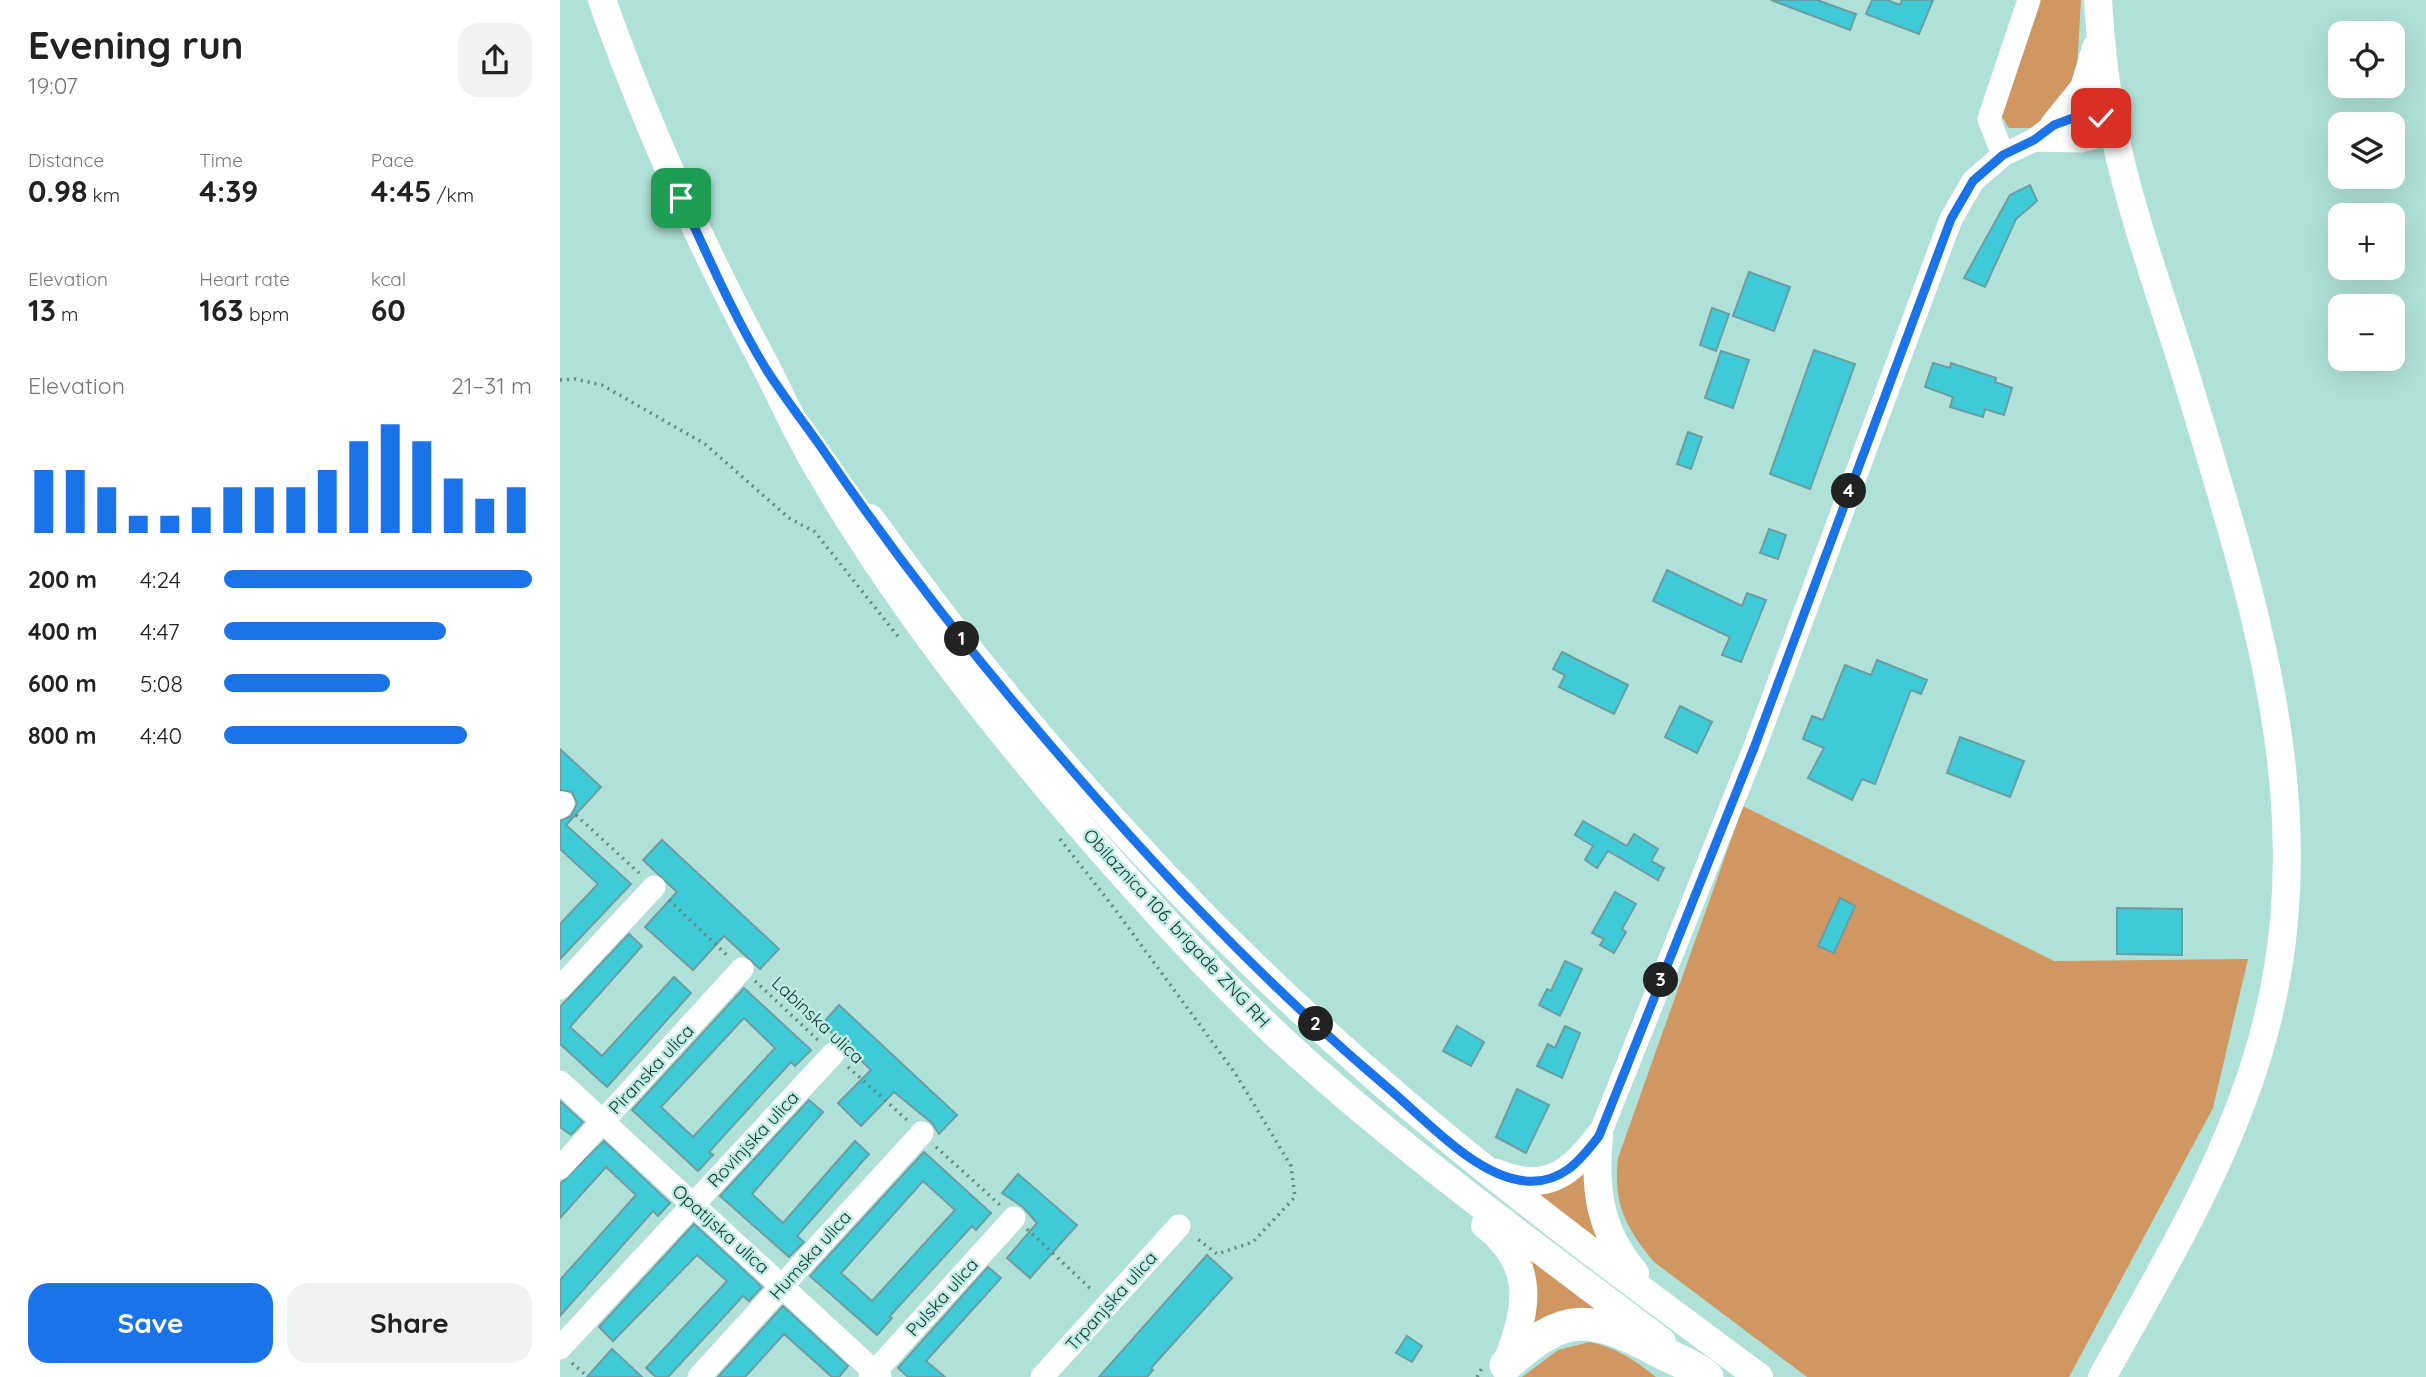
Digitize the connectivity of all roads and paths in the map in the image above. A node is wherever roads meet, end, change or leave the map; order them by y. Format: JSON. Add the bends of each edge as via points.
{"nodes":[{"id":1,"x":602,"y":0,"type":"edge"},
{"id":2,"x":2029,"y":0,"type":"edge"},
{"id":3,"x":2098,"y":0,"type":"edge"},
{"id":4,"x":2100,"y":28,"type":"junction"},
{"id":5,"x":2115,"y":132,"type":"junction"},
{"id":6,"x":2044,"y":133,"type":"junction"},
{"id":7,"x":2003,"y":155,"type":"junction"},
{"id":8,"x":767,"y":369,"type":"junction"},
{"id":9,"x":560,"y":380,"type":"edge"},
{"id":10,"x":908,"y":648,"type":"dead end"},
{"id":11,"x":562,"y":805,"type":"edge"},
{"id":12,"x":1057,"y":836,"type":"dead end"},
{"id":13,"x":654,"y":887,"type":"junction"},
{"id":14,"x":742,"y":969,"type":"junction"},
{"id":15,"x":560,"y":988,"type":"edge"},
{"id":16,"x":832,"y":1054,"type":"junction"},
{"id":17,"x":560,"y":1082,"type":"edge"},
{"id":18,"x":603,"y":1121,"type":"junction"},
{"id":19,"x":922,"y":1133,"type":"junction"},
{"id":20,"x":1599,"y":1136,"type":"junction"},
{"id":21,"x":1476,"y":1163,"type":"junction"},
{"id":22,"x":560,"y":1168,"type":"edge"},
{"id":23,"x":1438,"y":1170,"type":"junction"},
{"id":24,"x":693,"y":1204,"type":"junction"},
{"id":25,"x":1014,"y":1218,"type":"junction"},
{"id":26,"x":1179,"y":1226,"type":"joint"},
{"id":27,"x":783,"y":1286,"type":"junction"},
{"id":28,"x":1107,"y":1305,"type":"junction"},
{"id":29,"x":1667,"y":1309,"type":"junction"},
{"id":30,"x":560,"y":1348,"type":"edge"},
{"id":31,"x":1503,"y":1371,"type":"edge"},
{"id":32,"x":1699,"y":1371,"type":"edge"},
{"id":33,"x":875,"y":1375,"type":"edge"},
{"id":34,"x":699,"y":1377,"type":"edge"},
{"id":35,"x":1042,"y":1377,"type":"edge"},
{"id":36,"x":1759,"y":1377,"type":"edge"},
{"id":37,"x":2102,"y":1377,"type":"edge"}],
"edges":[{"from":1,"to":8,"type":"main road","name":"Obilaznica 106. brigade ZNG RH","via":[[681,198]]},
{"from":2,"to":7,"type":"street","via":[[1991,106],[1991,129]]},
{"from":3,"to":4,"type":"main road"},
{"from":4,"to":5,"type":"main road"},
{"from":4,"to":6,"type":"main road","via":[[2084,88]]},
{"from":5,"to":6,"type":"street","via":[[2108,122],[2088,116]]},
{"from":5,"to":37,"type":"main road","via":[[2269,673],[2288,832],[2281,938],[2265,1026],[2246,1091],[2204,1192]]},
{"from":6,"to":7,"type":"street"},
{"from":7,"to":20,"type":"street","via":[[1973,181],[1951,219],[1754,748]]},
{"from":8,"to":21,"type":"main road","name":"Obilaznica 106. brigade ZNG RH","via":[[897,554],[1112,819],[1305,1013]]},
{"from":8,"to":23,"type":"main road","name":"Obilaznica 106. brigade ZNG RH","via":[[819,470],[889,580],[1033,769],[1241,1002]]},
{"from":9,"to":10,"type":"path","via":[[602,385],[705,444],[789,518],[815,532]]},
{"from":11,"to":13,"type":"path","name":"Labinska ulica"},
{"from":12,"to":26,"type":"path","via":[[1235,1073],[1292,1166],[1295,1197],[1253,1242],[1217,1254]]},
{"from":13,"to":14,"type":"path","name":"Labinska ulica"},
{"from":13,"to":15,"type":"street"},
{"from":14,"to":16,"type":"path","name":"Labinska ulica"},
{"from":14,"to":18,"type":"street","name":"Piranska ulica"},
{"from":16,"to":19,"type":"path","name":"Labinska ulica"},
{"from":16,"to":24,"type":"street","name":"Rovinjska ulica"},
{"from":17,"to":18,"type":"street","name":"Opatijska ulica"},
{"from":18,"to":22,"type":"street","name":"Piranska ulica"},
{"from":18,"to":24,"type":"street","name":"Opatijska ulica"},
{"from":19,"to":25,"type":"path","name":"Labinska ulica"},
{"from":19,"to":27,"type":"street","name":"Humska ulica"},
{"from":20,"to":21,"type":"main road","via":[[1576,1165],[1552,1179],[1512,1179]]},
{"from":20,"to":29,"type":"main road","via":[[1597,1192],[1607,1230],[1629,1266]]},
{"from":21,"to":29,"type":"main road","name":"Obilaznica 106. brigade ZNG RH"},
{"from":23,"to":31,"type":"main road","via":[[1456,1199],[1509,1245],[1518,1263],[1524,1304]]},
{"from":23,"to":32,"type":"main road","name":"Obilaznica 106. brigade ZNG RH"},
{"from":24,"to":27,"type":"street","name":"Opatijska ulica"},
{"from":24,"to":30,"type":"street","name":"Rovinjska ulica"},
{"from":25,"to":28,"type":"path","name":"Labinska ulica"},
{"from":25,"to":33,"type":"street","name":"Pulska ulica"},
{"from":26,"to":28,"type":"street","name":"Trpanjska ulica"},
{"from":27,"to":33,"type":"street","name":"Opatijska ulica"},
{"from":27,"to":34,"type":"street","name":"Humska ulica"},
{"from":28,"to":35,"type":"street","name":"Trpanjska ulica"},
{"from":29,"to":36,"type":"main road","name":"Obilaznica 106. brigade ZNG RH"},
{"from":31,"to":32,"type":"highway","via":[[1540,1338],[1577,1324],[1619,1330]]}]}
